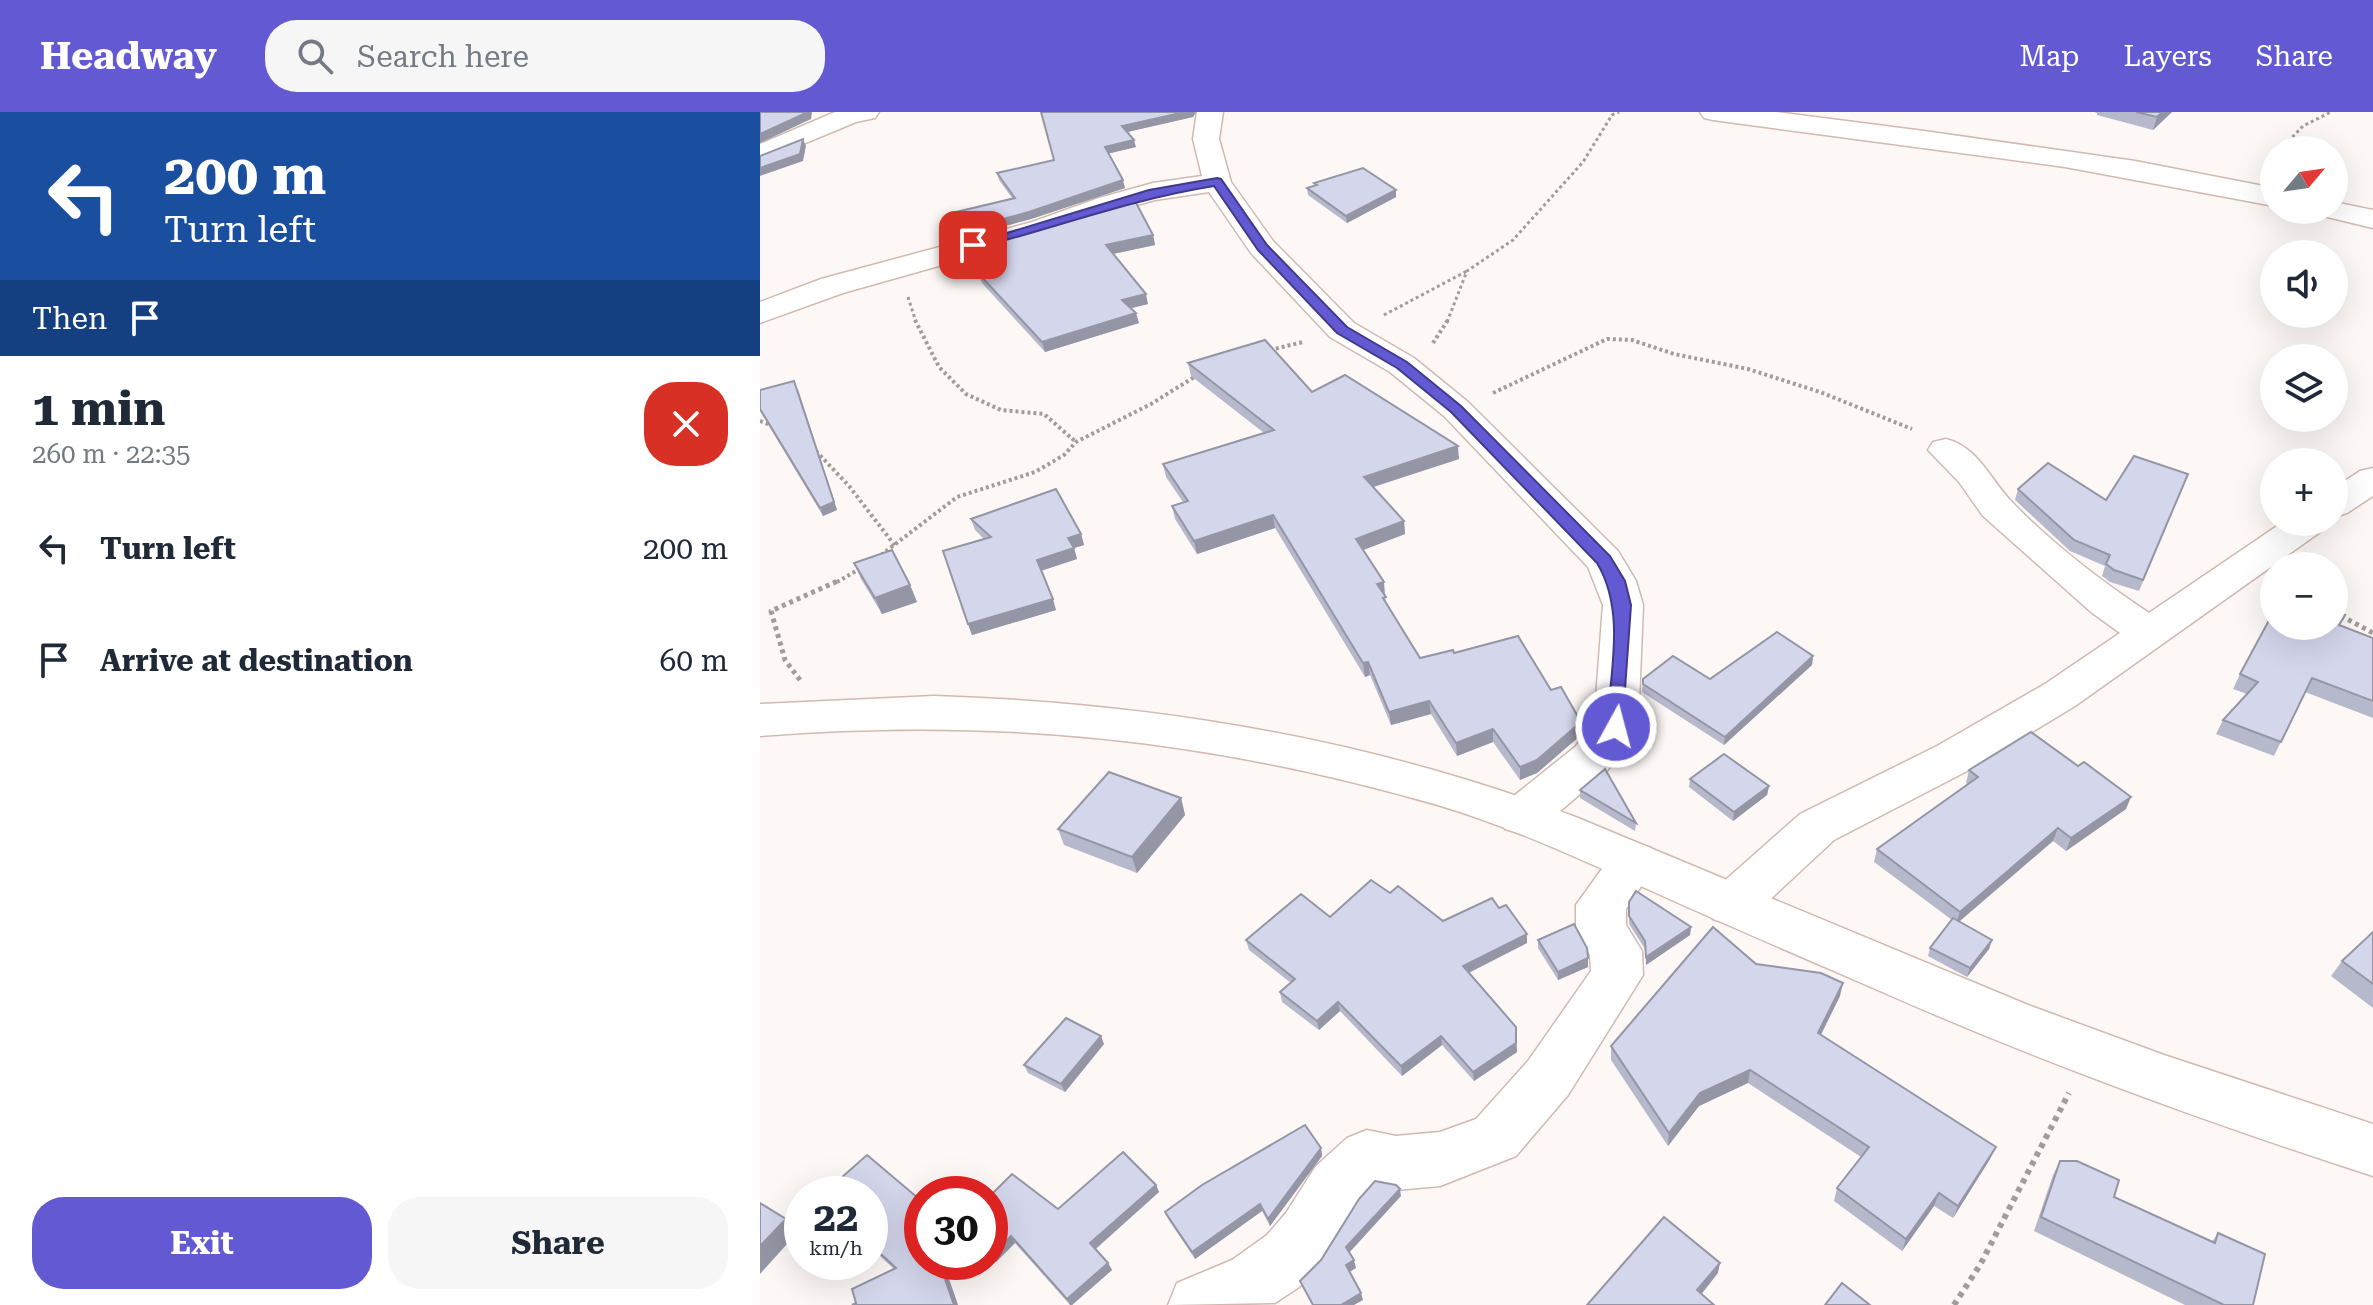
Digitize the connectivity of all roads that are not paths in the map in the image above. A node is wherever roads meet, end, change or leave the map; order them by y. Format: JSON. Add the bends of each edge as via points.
{"nodes":[{"id":1,"x":866,"y":112,"type":"edge"},
{"id":2,"x":1210,"y":112,"type":"edge"},
{"id":3,"x":1713,"y":112,"type":"edge"},
{"id":4,"x":1980,"y":121,"type":"dead end"},
{"id":5,"x":1944,"y":141,"type":"junction"},
{"id":6,"x":760,"y":154,"type":"edge"},
{"id":7,"x":1217,"y":182,"type":"junction"},
{"id":8,"x":2260,"y":194,"type":"edge"},
{"id":9,"x":2348,"y":213,"type":"edge"},
{"id":10,"x":2373,"y":219,"type":"edge"},
{"id":11,"x":760,"y":313,"type":"edge"},
{"id":12,"x":1946,"y":450,"type":"road end"},
{"id":13,"x":2373,"y":479,"type":"edge"},
{"id":14,"x":2348,"y":496,"type":"edge"},
{"id":15,"x":2288,"y":536,"type":"edge"},
{"id":16,"x":2147,"y":632,"type":"junction"},
{"id":17,"x":783,"y":717,"type":"edge"},
{"id":18,"x":1522,"y":816,"type":"junction"},
{"id":19,"x":1634,"y":861,"type":"junction"},
{"id":20,"x":1731,"y":905,"type":"junction"},
{"id":21,"x":2373,"y":1150,"type":"edge"},
{"id":22,"x":1199,"y":1305,"type":"edge"}],
"edges":[{"from":1,"to":6,"type":"street"},
{"from":2,"to":7,"type":"street","via":[[1206,139]]},
{"from":3,"to":5,"type":"street"},
{"from":4,"to":5,"type":"street"},
{"from":5,"to":8,"type":"street","via":[[2132,168]]},
{"from":7,"to":11,"type":"street","via":[[1109,204],[832,286]]},
{"from":7,"to":18,"type":"street","via":[[1262,247],[1342,330],[1402,365],[1456,409],[1604,560],[1616,581],[1623,605],[1616,727],[1591,759]]},
{"from":9,"to":10,"type":"street"},
{"from":12,"to":16,"type":"street","via":[[2021,531]]},
{"from":13,"to":14,"type":"street"},
{"from":15,"to":16,"type":"street"},
{"from":16,"to":20,"type":"street","via":[[2060,695],[1953,758],[1817,827]]},
{"from":17,"to":18,"type":"street","via":[[924,710],[1023,713],[1178,730],[1304,753]]},
{"from":18,"to":19,"type":"street"},
{"from":19,"to":20,"type":"street"},
{"from":19,"to":22,"type":"street","via":[[1601,905],[1601,929],[1616,951],[1617,975],[1548,1078],[1496,1138],[1440,1159],[1396,1163],[1367,1157],[1348,1168],[1299,1246],[1256,1283]]},
{"from":20,"to":21,"type":"street","via":[[2090,1053]]}]}
